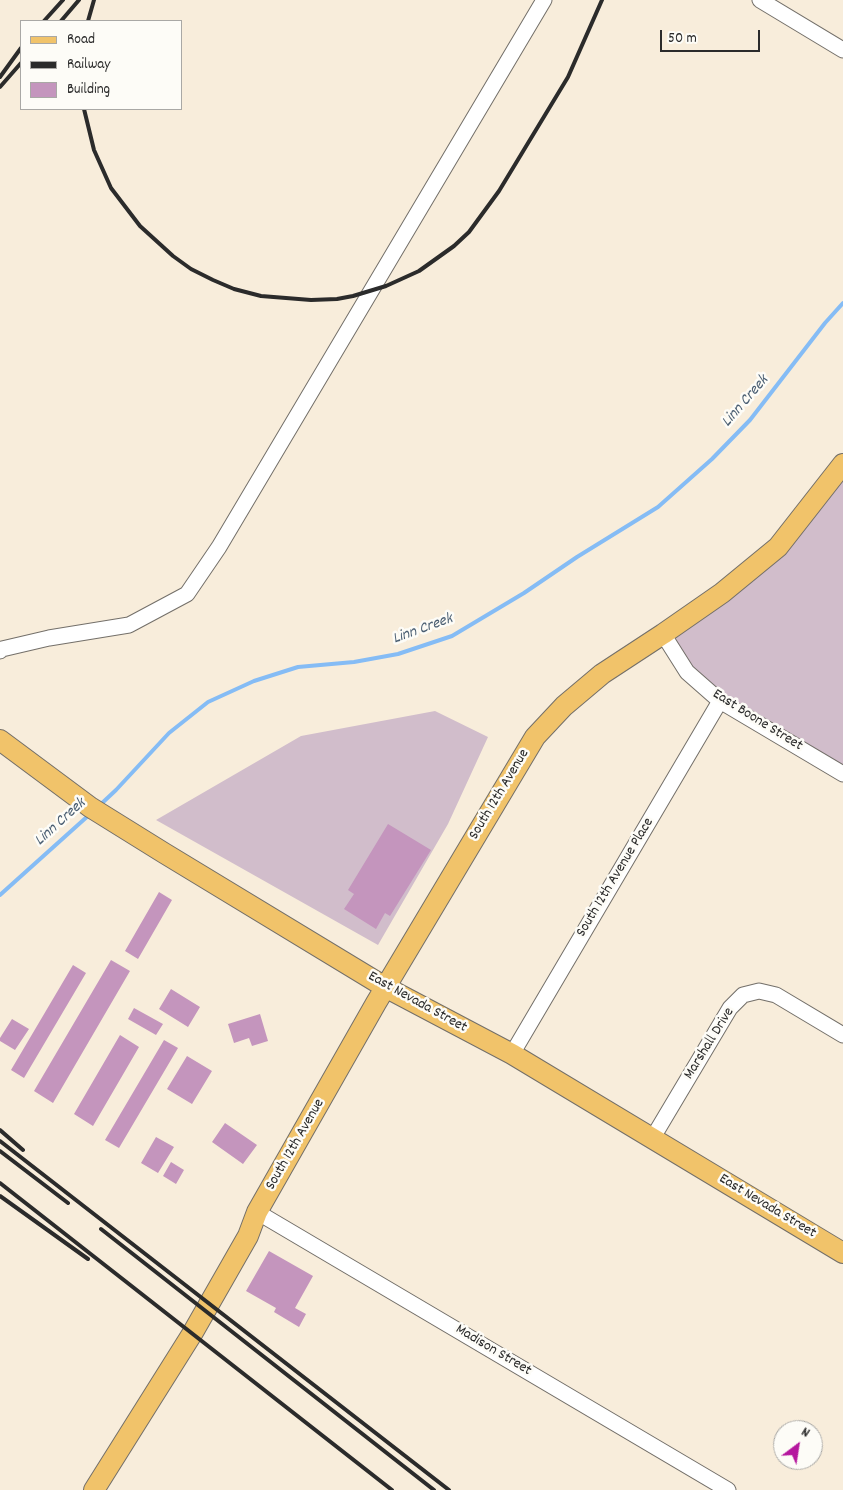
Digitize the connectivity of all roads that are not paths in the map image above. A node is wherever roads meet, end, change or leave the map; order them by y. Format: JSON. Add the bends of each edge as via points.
{"nodes":[{"id":1,"x":544,"y":0,"type":"edge"},
{"id":2,"x":760,"y":0,"type":"edge"},
{"id":3,"x":843,"y":50,"type":"edge"},
{"id":4,"x":843,"y":464,"type":"edge"},
{"id":5,"x":664,"y":634,"type":"junction"},
{"id":6,"x":0,"y":651,"type":"edge"},
{"id":7,"x":720,"y":701,"type":"junction"},
{"id":8,"x":0,"y":740,"type":"edge"},
{"id":9,"x":843,"y":774,"type":"edge"},
{"id":10,"x":385,"y":987,"type":"junction"},
{"id":11,"x":843,"y":1035,"type":"edge"},
{"id":12,"x":512,"y":1054,"type":"junction"},
{"id":13,"x":652,"y":1139,"type":"junction"},
{"id":14,"x":258,"y":1212,"type":"junction"},
{"id":15,"x":843,"y":1253,"type":"edge"},
{"id":16,"x":94,"y":1490,"type":"edge"},
{"id":17,"x":728,"y":1490,"type":"edge"}],
"edges":[{"from":1,"to":6,"type":"street","via":[[219,546],[187,594],[129,625],[49,638]]},
{"from":2,"to":3,"type":"street"},
{"from":4,"to":5,"type":"main road","name":"South 12th Avenue","via":[[778,547],[722,593]]},
{"from":5,"to":7,"type":"street","name":"East Boone Street","via":[[687,672]]},
{"from":5,"to":10,"type":"main road","name":"South 12th Avenue","via":[[602,674],[564,706],[535,737]]},
{"from":7,"to":9,"type":"street","name":"East Boone Street"},
{"from":7,"to":12,"type":"street","name":"South 12th Avenue Place"},
{"from":8,"to":10,"type":"main road","name":"East Nevada Street","via":[[90,807]]},
{"from":10,"to":12,"type":"main road","name":"East Nevada Street"},
{"from":10,"to":14,"type":"main road","name":"South 12th Avenue"},
{"from":11,"to":13,"type":"street","name":"Marshall Drive","via":[[776,995],[759,992],[744,995],[730,1008]]},
{"from":12,"to":13,"type":"main road","name":"East Nevada Street"},
{"from":13,"to":15,"type":"main road","name":"East Nevada Street"},
{"from":14,"to":16,"type":"main road","name":"South 12th Avenue","via":[[248,1236],[192,1334]]},
{"from":14,"to":17,"type":"street","name":"Madison Street"}]}
